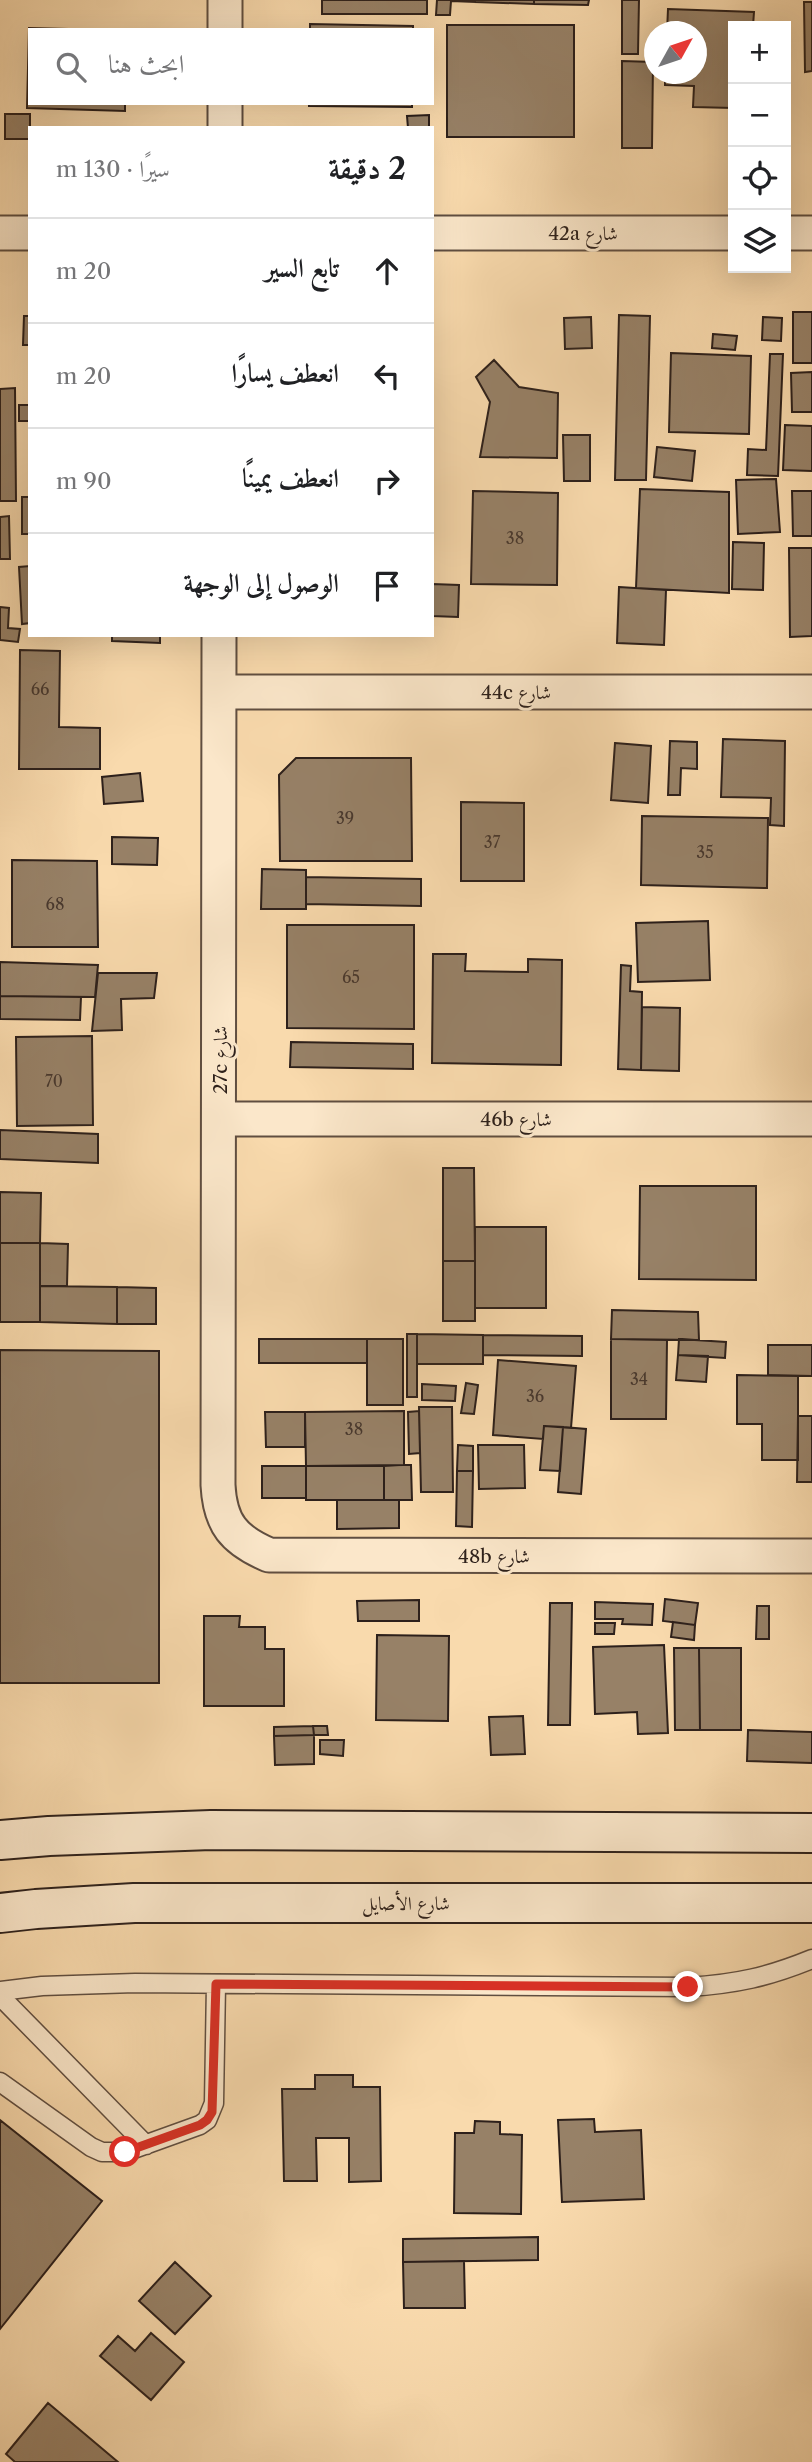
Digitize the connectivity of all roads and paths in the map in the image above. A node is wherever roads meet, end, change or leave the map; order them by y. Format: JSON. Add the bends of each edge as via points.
{"nodes":[{"id":1,"x":225,"y":0,"type":"edge"},
{"id":2,"x":225,"y":28,"type":"edge"},
{"id":3,"x":225,"y":105,"type":"edge"},
{"id":4,"x":225,"y":126,"type":"edge"},
{"id":5,"x":0,"y":233,"type":"edge"},
{"id":6,"x":28,"y":233,"type":"edge"},
{"id":7,"x":434,"y":233,"type":"edge"},
{"id":8,"x":728,"y":233,"type":"edge"},
{"id":9,"x":791,"y":233,"type":"edge"},
{"id":10,"x":812,"y":233,"type":"edge"},
{"id":11,"x":219,"y":637,"type":"edge"},
{"id":12,"x":219,"y":692,"type":"junction"},
{"id":13,"x":812,"y":692,"type":"edge"},
{"id":14,"x":220,"y":1119,"type":"junction"},
{"id":15,"x":812,"y":1119,"type":"edge"},
{"id":16,"x":218,"y":1485,"type":"joint"},
{"id":17,"x":812,"y":1556,"type":"edge"},
{"id":18,"x":812,"y":1833,"type":"edge"},
{"id":19,"x":0,"y":1840,"type":"edge"},
{"id":20,"x":812,"y":1903,"type":"edge"},
{"id":21,"x":0,"y":1913,"type":"edge"},
{"id":22,"x":812,"y":1959,"type":"edge"},
{"id":23,"x":216,"y":1984,"type":"junction"},
{"id":24,"x":0,"y":1991,"type":"edge"},
{"id":25,"x":0,"y":1996,"type":"edge"},
{"id":26,"x":0,"y":2082,"type":"edge"},
{"id":27,"x":146,"y":2145,"type":"junction"}],
"edges":[{"from":1,"to":2,"type":"street"},
{"from":3,"to":4,"type":"street"},
{"from":5,"to":6,"type":"street"},
{"from":7,"to":8,"type":"street","name":"42a شارع"},
{"from":9,"to":10,"type":"street"},
{"from":11,"to":12,"type":"street","name":"27c شارع"},
{"from":12,"to":13,"type":"street","name":"44c شارع"},
{"from":12,"to":14,"type":"street","name":"27c شارع"},
{"from":14,"to":15,"type":"street","name":"46b شارع"},
{"from":14,"to":16,"type":"street","name":"27c شارع"},
{"from":16,"to":17,"type":"street","name":"48b شارع","via":[[219,1506],[229,1529],[246,1545],[269,1555]]},
{"from":18,"to":19,"type":"main road","via":[[211,1830]]},
{"from":20,"to":21,"type":"main road","name":"شارع الأصايل","via":[[147,1903]]},
{"from":22,"to":23,"type":"lane","via":[[734,1984],[688,1987]]},
{"from":23,"to":24,"type":"lane","via":[[42,1986]]},
{"from":23,"to":27,"type":"lane","via":[[212,2112],[200,2125]]},
{"from":25,"to":27,"type":"lane"},
{"from":26,"to":27,"type":"lane","via":[[102,2152],[125,2152]]}]}
